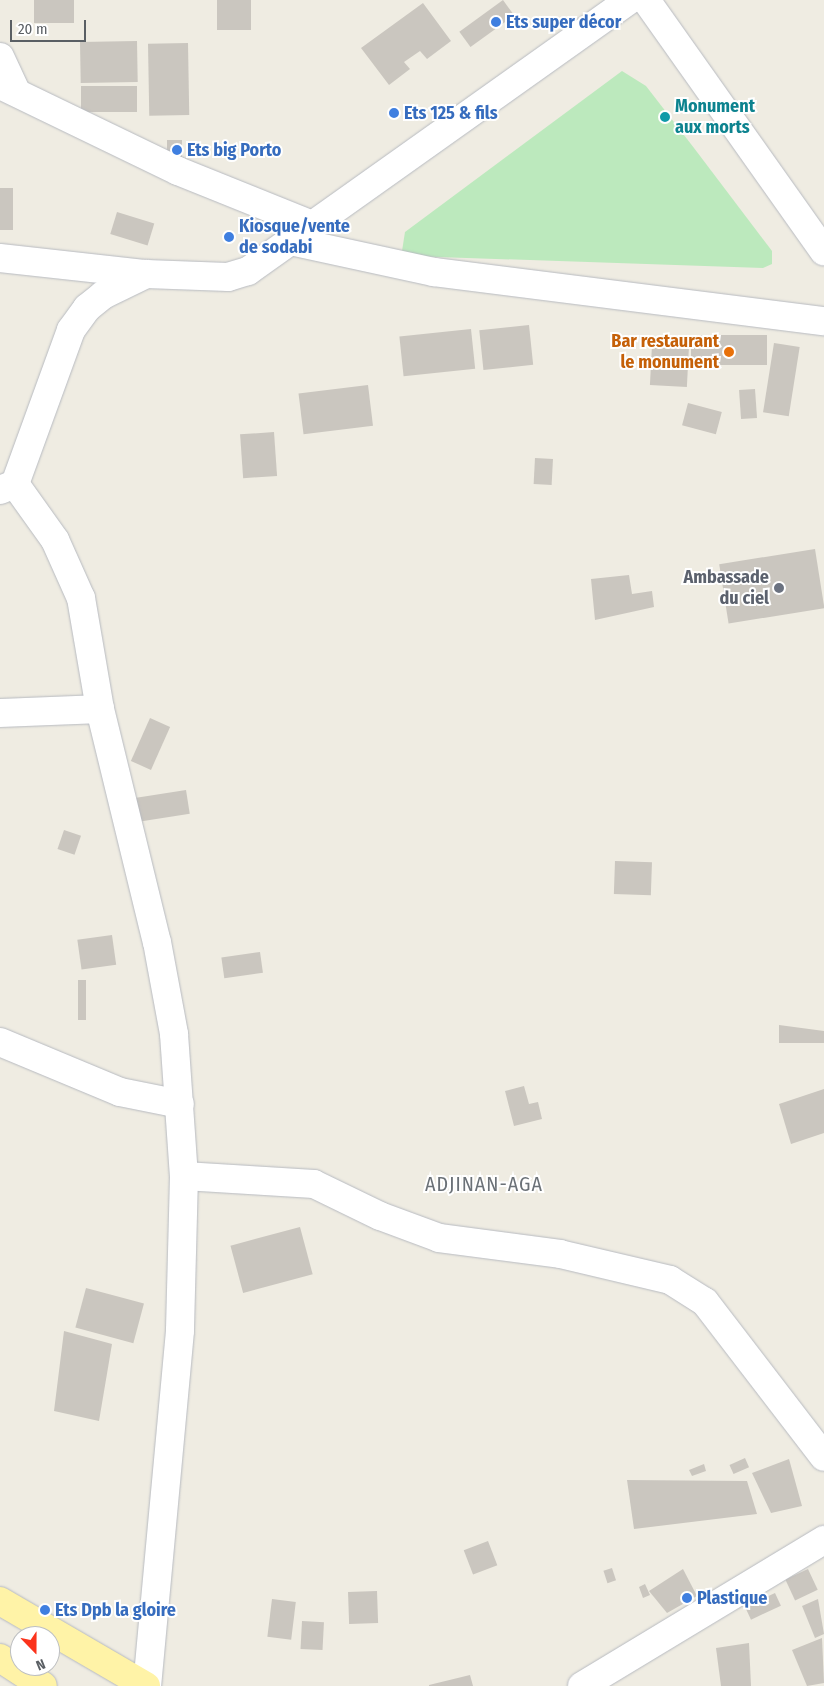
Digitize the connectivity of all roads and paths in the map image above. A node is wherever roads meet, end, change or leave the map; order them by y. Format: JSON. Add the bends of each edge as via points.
{"nodes":[{"id":1,"x":630,"y":0,"type":"edge"},
{"id":2,"x":646,"y":0,"type":"edge"},
{"id":3,"x":0,"y":57,"type":"edge"},
{"id":4,"x":8,"y":88,"type":"edge"},
{"id":5,"x":303,"y":233,"type":"junction"},
{"id":6,"x":824,"y":251,"type":"edge"},
{"id":7,"x":0,"y":258,"type":"edge"},
{"id":8,"x":146,"y":274,"type":"junction"},
{"id":9,"x":824,"y":321,"type":"edge"},
{"id":10,"x":8,"y":487,"type":"edge"},
{"id":11,"x":100,"y":710,"type":"junction"},
{"id":12,"x":0,"y":713,"type":"edge"},
{"id":13,"x":0,"y":1042,"type":"edge"},
{"id":14,"x":180,"y":1104,"type":"junction"},
{"id":15,"x":184,"y":1176,"type":"junction"},
{"id":16,"x":824,"y":1457,"type":"edge"},
{"id":17,"x":824,"y":1540,"type":"edge"},
{"id":18,"x":0,"y":1601,"type":"edge"},
{"id":19,"x":0,"y":1658,"type":"edge"},
{"id":20,"x":43,"y":1686,"type":"edge"},
{"id":21,"x":146,"y":1686,"type":"edge"},
{"id":22,"x":582,"y":1686,"type":"edge"}],
"edges":[{"from":1,"to":5,"type":"street"},
{"from":2,"to":6,"type":"street"},
{"from":3,"to":4,"type":"street"},
{"from":4,"to":5,"type":"street"},
{"from":5,"to":8,"type":"street","via":[[248,272],[228,277]]},
{"from":5,"to":9,"type":"street","via":[[434,272]]},
{"from":7,"to":8,"type":"street"},
{"from":8,"to":10,"type":"street","via":[[103,295],[87,308],[71,330]]},
{"from":10,"to":11,"type":"street","via":[[54,540],[81,598]]},
{"from":11,"to":12,"type":"street"},
{"from":11,"to":14,"type":"street","via":[[157,942],[174,1034]]},
{"from":13,"to":14,"type":"street","via":[[120,1092]]},
{"from":14,"to":15,"type":"street"},
{"from":15,"to":16,"type":"street","via":[[314,1184],[380,1216],[439,1238],[601,1262],[684,1287],[706,1302]]},
{"from":15,"to":21,"type":"street","via":[[179,1341]]},
{"from":17,"to":22,"type":"street"},
{"from":18,"to":21,"type":"main road"},
{"from":19,"to":20,"type":"main road"}]}
